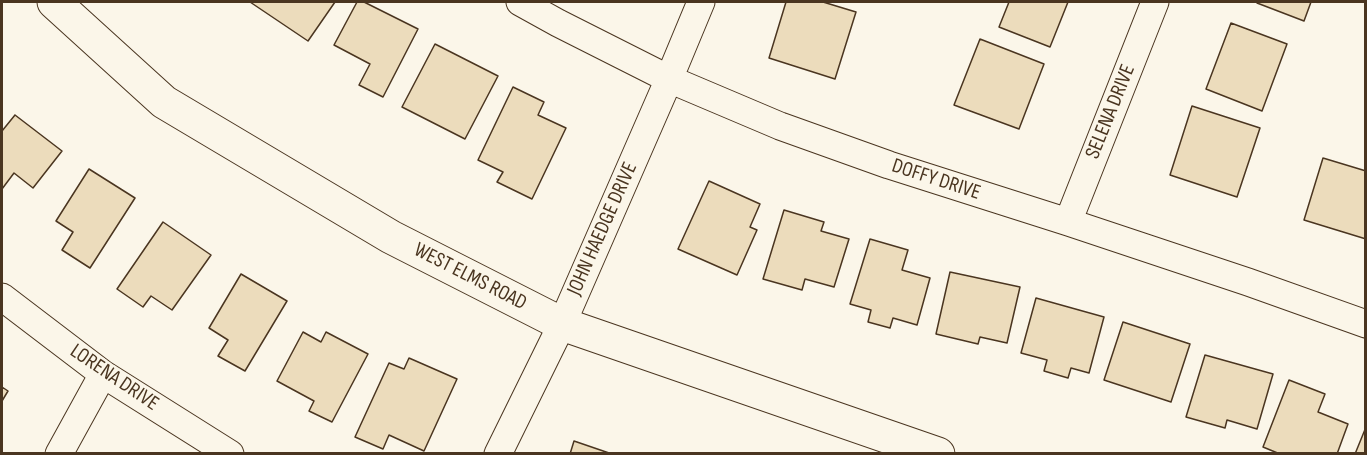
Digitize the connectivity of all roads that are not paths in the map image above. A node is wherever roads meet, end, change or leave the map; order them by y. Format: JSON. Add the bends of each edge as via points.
{"nodes":[{"id":1,"x":54,"y":2,"type":"edge"},
{"id":2,"x":520,"y":2,"type":"edge"},
{"id":3,"x":701,"y":2,"type":"edge"},
{"id":4,"x":1155,"y":2,"type":"edge"},
{"id":5,"x":669,"y":79,"type":"junction"},
{"id":6,"x":1068,"y":222,"type":"junction"},
{"id":7,"x":2,"y":297,"type":"edge"},
{"id":8,"x":562,"y":324,"type":"junction"},
{"id":9,"x":1365,"y":324,"type":"edge"},
{"id":10,"x":103,"y":374,"type":"junction"},
{"id":11,"x":59,"y":453,"type":"edge"},
{"id":12,"x":230,"y":453,"type":"edge"},
{"id":13,"x":498,"y":453,"type":"edge"},
{"id":14,"x":938,"y":453,"type":"edge"}],
"edges":[{"from":1,"to":8,"type":"main road","name":"WEST ELMS ROAD","via":[[164,102],[391,237]]},
{"from":2,"to":5,"type":"street","name":"DOFFY DRIVE"},
{"from":3,"to":5,"type":"street","name":"JOHN HAEDGE DRIVE"},
{"from":4,"to":6,"type":"street","name":"SELENA DRIVE"},
{"from":5,"to":6,"type":"street","name":"DOFFY DRIVE","via":[[780,126]]},
{"from":5,"to":8,"type":"street","name":"JOHN HAEDGE DRIVE"},
{"from":6,"to":9,"type":"street","name":"DOFFY DRIVE"},
{"from":7,"to":10,"type":"street","name":"LORENA DRIVE"},
{"from":8,"to":13,"type":"street","name":"JOHN HAEDGE DRIVE"},
{"from":8,"to":14,"type":"main road","name":"WEST ELMS ROAD"},
{"from":10,"to":11,"type":"street"},
{"from":10,"to":12,"type":"street","name":"LORENA DRIVE"}]}
